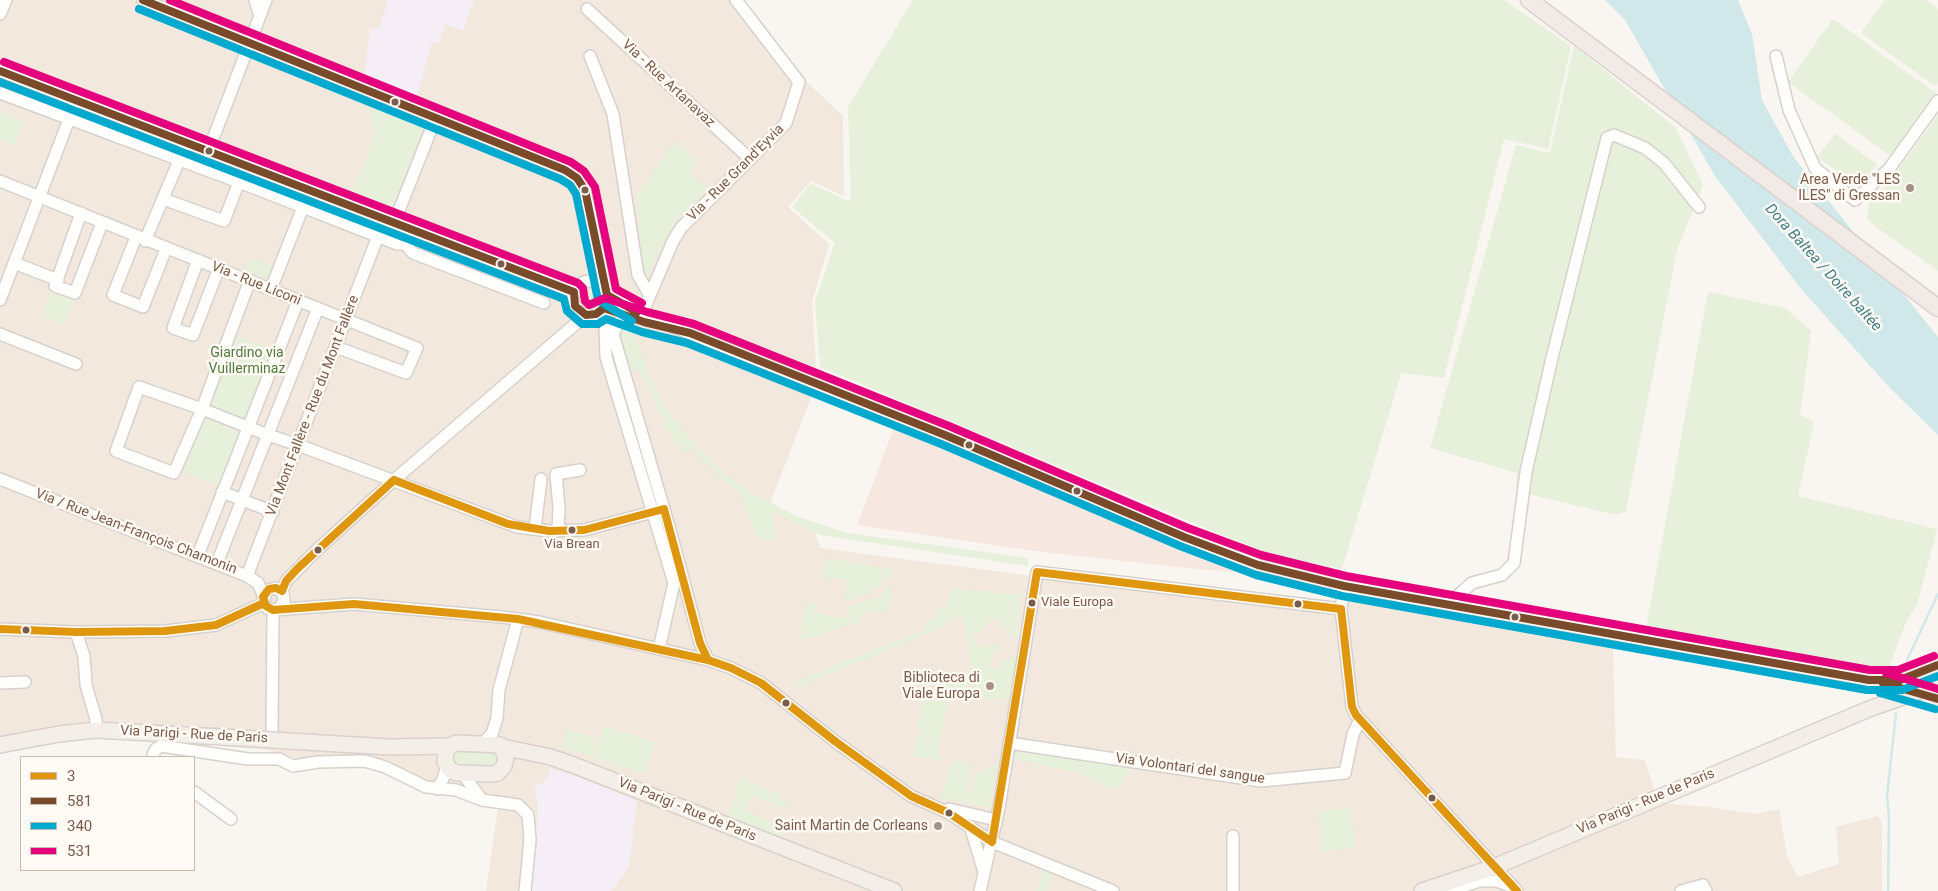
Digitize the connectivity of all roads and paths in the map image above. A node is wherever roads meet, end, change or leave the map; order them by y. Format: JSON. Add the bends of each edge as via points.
{"nodes":[{"id":1,"x":6,"y":0,"type":"edge"},
{"id":2,"x":143,"y":0,"type":"edge"},
{"id":3,"x":255,"y":0,"type":"edge"},
{"id":4,"x":266,"y":0,"type":"edge"},
{"id":5,"x":736,"y":0,"type":"edge"},
{"id":6,"x":1529,"y":0,"type":"edge"},
{"id":7,"x":1545,"y":0,"type":"edge"},
{"id":8,"x":587,"y":9,"type":"dead end"},
{"id":9,"x":0,"y":14,"type":"edge"},
{"id":10,"x":260,"y":16,"type":"junction"},
{"id":11,"x":250,"y":43,"type":"junction"},
{"id":12,"x":590,"y":56,"type":"dead end"},
{"id":13,"x":1776,"y":56,"type":"dead end"},
{"id":14,"x":0,"y":71,"type":"edge"},
{"id":15,"x":0,"y":93,"type":"edge"},
{"id":16,"x":76,"y":100,"type":"junction"},
{"id":17,"x":1938,"y":101,"type":"edge"},
{"id":18,"x":436,"y":117,"type":"junction"},
{"id":19,"x":69,"y":119,"type":"junction"},
{"id":20,"x":186,"y":144,"type":"junction"},
{"id":21,"x":208,"y":152,"type":"junction"},
{"id":22,"x":749,"y":158,"type":"junction"},
{"id":23,"x":179,"y":159,"type":"junction"},
{"id":24,"x":0,"y":181,"type":"edge"},
{"id":25,"x":239,"y":182,"type":"junction"},
{"id":26,"x":40,"y":196,"type":"junction"},
{"id":27,"x":163,"y":199,"type":"junction"},
{"id":28,"x":303,"y":207,"type":"junction"},
{"id":29,"x":1699,"y":207,"type":"dead end"},
{"id":30,"x":81,"y":213,"type":"junction"},
{"id":31,"x":102,"y":223,"type":"junction"},
{"id":32,"x":394,"y":223,"type":"junction"},
{"id":33,"x":410,"y":229,"type":"junction"},
{"id":34,"x":378,"y":236,"type":"junction"},
{"id":35,"x":141,"y":239,"type":"junction"},
{"id":36,"x":405,"y":244,"type":"junction"},
{"id":37,"x":166,"y":249,"type":"junction"},
{"id":38,"x":198,"y":260,"type":"junction"},
{"id":39,"x":14,"y":263,"type":"junction"},
{"id":40,"x":219,"y":268,"type":"junction"},
{"id":41,"x":537,"y":277,"type":"junction"},
{"id":42,"x":58,"y":280,"type":"junction"},
{"id":43,"x":250,"y":280,"type":"junction"},
{"id":44,"x":271,"y":289,"type":"junction"},
{"id":45,"x":1932,"y":290,"type":"edge"},
{"id":46,"x":606,"y":293,"type":"junction"},
{"id":47,"x":574,"y":295,"type":"junction"},
{"id":48,"x":649,"y":297,"type":"junction"},
{"id":49,"x":0,"y":300,"type":"edge"},
{"id":50,"x":298,"y":301,"type":"junction"},
{"id":51,"x":544,"y":303,"type":"dead end"},
{"id":52,"x":318,"y":308,"type":"junction"},
{"id":53,"x":1938,"y":308,"type":"edge"},
{"id":54,"x":599,"y":311,"type":"junction"},
{"id":55,"x":572,"y":312,"type":"junction"},
{"id":56,"x":642,"y":314,"type":"junction"},
{"id":57,"x":628,"y":318,"type":"junction"},
{"id":58,"x":346,"y":320,"type":"junction"},
{"id":59,"x":690,"y":333,"type":"junction"},
{"id":60,"x":0,"y":334,"type":"edge"},
{"id":61,"x":613,"y":334,"type":"junction"},
{"id":62,"x":560,"y":335,"type":"junction"},
{"id":63,"x":335,"y":348,"type":"junction"},
{"id":64,"x":76,"y":364,"type":"dead end"},
{"id":65,"x":202,"y":410,"type":"junction"},
{"id":66,"x":248,"y":428,"type":"junction"},
{"id":67,"x":268,"y":435,"type":"junction"},
{"id":68,"x":298,"y":445,"type":"junction"},
{"id":69,"x":580,"y":470,"type":"dead end"},
{"id":70,"x":0,"y":479,"type":"edge"},
{"id":71,"x":541,"y":479,"type":"dead end"},
{"id":72,"x":394,"y":480,"type":"junction"},
{"id":73,"x":222,"y":492,"type":"junction"},
{"id":74,"x":242,"y":500,"type":"junction"},
{"id":75,"x":659,"y":511,"type":"junction"},
{"id":76,"x":273,"y":512,"type":"junction"},
{"id":77,"x":535,"y":530,"type":"junction"},
{"id":78,"x":558,"y":531,"type":"junction"},
{"id":79,"x":198,"y":555,"type":"junction"},
{"id":80,"x":217,"y":563,"type":"junction"},
{"id":81,"x":247,"y":576,"type":"junction"},
{"id":82,"x":1344,"y":586,"type":"junction"},
{"id":83,"x":282,"y":591,"type":"junction"},
{"id":84,"x":270,"y":604,"type":"junction"},
{"id":85,"x":1448,"y":604,"type":"junction"},
{"id":86,"x":1341,"y":609,"type":"junction"},
{"id":87,"x":518,"y":619,"type":"junction"},
{"id":88,"x":0,"y":629,"type":"edge"},
{"id":89,"x":76,"y":632,"type":"junction"},
{"id":90,"x":659,"y":649,"type":"junction"},
{"id":91,"x":708,"y":660,"type":"junction"},
{"id":92,"x":1938,"y":665,"type":"edge"},
{"id":93,"x":1869,"y":680,"type":"junction"},
{"id":94,"x":25,"y":682,"type":"dead end"},
{"id":95,"x":0,"y":683,"type":"edge"},
{"id":96,"x":1912,"y":683,"type":"junction"},
{"id":97,"x":1891,"y":685,"type":"joint"},
{"id":98,"x":1937,"y":690,"type":"edge"},
{"id":99,"x":496,"y":718,"type":"junction"},
{"id":100,"x":1360,"y":720,"type":"junction"},
{"id":101,"x":96,"y":730,"type":"junction"},
{"id":102,"x":265,"y":737,"type":"junction"},
{"id":103,"x":483,"y":743,"type":"junction"},
{"id":104,"x":1009,"y":743,"type":"junction"},
{"id":105,"x":0,"y":744,"type":"edge"},
{"id":106,"x":450,"y":746,"type":"junction"},
{"id":107,"x":501,"y":746,"type":"junction"},
{"id":108,"x":389,"y":747,"type":"junction"},
{"id":109,"x":154,"y":756,"type":"edge"},
{"id":110,"x":564,"y":762,"type":"junction"},
{"id":111,"x":504,"y":765,"type":"junction"},
{"id":112,"x":455,"y":771,"type":"junction"},
{"id":113,"x":487,"y":774,"type":"junction"},
{"id":114,"x":437,"y":789,"type":"junction"},
{"id":115,"x":195,"y":793,"type":"edge"},
{"id":116,"x":480,"y":797,"type":"junction"},
{"id":117,"x":936,"y":806,"type":"junction"},
{"id":118,"x":231,"y":819,"type":"dead end"},
{"id":119,"x":992,"y":821,"type":"junction"},
{"id":120,"x":970,"y":826,"type":"junction"},
{"id":121,"x":1233,"y":836,"type":"dead end"},
{"id":122,"x":992,"y":842,"type":"junction"},
{"id":123,"x":1494,"y":867,"type":"junction"},
{"id":124,"x":985,"y":873,"type":"junction"},
{"id":125,"x":1092,"y":887,"type":"edge"},
{"id":126,"x":1514,"y":889,"type":"edge"},
{"id":127,"x":525,"y":891,"type":"edge"},
{"id":128,"x":894,"y":891,"type":"edge"},
{"id":129,"x":980,"y":891,"type":"edge"},
{"id":130,"x":1113,"y":891,"type":"edge"},
{"id":131,"x":1233,"y":891,"type":"edge"},
{"id":132,"x":1422,"y":891,"type":"edge"},
{"id":133,"x":1681,"y":891,"type":"edge"},
{"id":134,"x":1706,"y":891,"type":"edge"}],
"edges":[{"from":1,"to":9,"type":"street"},
{"from":2,"to":11,"type":"street"},
{"from":3,"to":10,"type":"street"},
{"from":4,"to":10,"type":"street"},
{"from":5,"to":22,"type":"street","name":"Via - Rue Grand'Eyvia","via":[[799,82],[786,123]]},
{"from":6,"to":53,"type":"highway"},
{"from":7,"to":45,"type":"highway"},
{"from":8,"to":22,"type":"street","name":"Via - Rue Artanavaz"},
{"from":10,"to":11,"type":"street"},
{"from":11,"to":18,"type":"street"},
{"from":11,"to":21,"type":"street"},
{"from":12,"to":48,"type":"street","via":[[613,114],[638,275]]},
{"from":13,"to":17,"type":"street","via":[[1788,110],[1815,168],[1855,200],[1889,168]]},
{"from":14,"to":16,"type":"street"},
{"from":15,"to":19,"type":"street"},
{"from":16,"to":19,"type":"street"},
{"from":16,"to":20,"type":"street"},
{"from":18,"to":32,"type":"street"},
{"from":18,"to":46,"type":"street","via":[[534,156],[577,178],[585,190]]},
{"from":19,"to":23,"type":"street"},
{"from":19,"to":26,"type":"street"},
{"from":20,"to":21,"type":"street"},
{"from":20,"to":23,"type":"street"},
{"from":21,"to":32,"type":"street"},
{"from":22,"to":48,"type":"street","name":"Via - Rue Grand'Eyvia","via":[[681,228]]},
{"from":23,"to":25,"type":"street"},
{"from":23,"to":27,"type":"street"},
{"from":24,"to":26,"type":"street","name":"Via - Rue Liconi"},
{"from":25,"to":27,"type":"street","via":[[224,221]]},
{"from":25,"to":28,"type":"street"},
{"from":26,"to":30,"type":"street","name":"Via - Rue Liconi"},
{"from":26,"to":39,"type":"street"},
{"from":27,"to":35,"type":"street"},
{"from":28,"to":34,"type":"street"},
{"from":28,"to":44,"type":"street"},
{"from":29,"to":85,"type":"street","via":[[1664,163],[1645,148],[1614,135],[1607,138],[1526,472],[1514,563],[1502,575],[1472,584]]},
{"from":30,"to":31,"type":"street","name":"Via - Rue Liconi"},
{"from":30,"to":42,"type":"street"},
{"from":31,"to":35,"type":"street","name":"Via - Rue Liconi"},
{"from":31,"to":42,"type":"street","via":[[75,293],[56,286]]},
{"from":32,"to":33,"type":"street"},
{"from":33,"to":36,"type":"street"},
{"from":33,"to":41,"type":"street"},
{"from":34,"to":36,"type":"street"},
{"from":34,"to":58,"type":"street","name":"Via Mont Fallère - Rue du Mont Fallère"},
{"from":35,"to":37,"type":"street","name":"Via - Rue Liconi"},
{"from":35,"to":37,"type":"street","via":[[113,295],[143,307]]},
{"from":36,"to":51,"type":"street","via":[[413,253]]},
{"from":37,"to":38,"type":"street","name":"Via - Rue Liconi"},
{"from":38,"to":40,"type":"street","name":"Via - Rue Liconi"},
{"from":38,"to":40,"type":"street","via":[[173,328],[193,334]]},
{"from":39,"to":42,"type":"street"},
{"from":39,"to":49,"type":"street"},
{"from":40,"to":43,"type":"street","name":"Via - Rue Liconi"},
{"from":41,"to":47,"type":"street"},
{"from":41,"to":55,"type":"street","via":[[566,292]]},
{"from":43,"to":44,"type":"street","name":"Via - Rue Liconi"},
{"from":43,"to":65,"type":"street"},
{"from":44,"to":50,"type":"street","name":"Via - Rue Liconi"},
{"from":46,"to":47,"type":"street","via":[[601,285],[586,282],[579,285]]},
{"from":46,"to":54,"type":"street"},
{"from":46,"to":56,"type":"street"},
{"from":47,"to":54,"type":"street","via":[[580,312]]},
{"from":47,"to":55,"type":"street"},
{"from":48,"to":56,"type":"street","name":"Via - Rue Grand'Eyvia"},
{"from":48,"to":59,"type":"street","via":[[660,319]]},
{"from":50,"to":52,"type":"street","name":"Via - Rue Liconi"},
{"from":50,"to":66,"type":"street"},
{"from":52,"to":58,"type":"street","name":"Via - Rue Liconi"},
{"from":52,"to":67,"type":"street"},
{"from":54,"to":56,"type":"street","via":[[636,317]]},
{"from":54,"to":57,"type":"street"},
{"from":54,"to":61,"type":"street"},
{"from":54,"to":62,"type":"street"},
{"from":54,"to":75,"type":"street","via":[[605,325],[606,357]]},
{"from":55,"to":62,"type":"street"},
{"from":56,"to":59,"type":"street"},
{"from":57,"to":59,"type":"street"},
{"from":57,"to":61,"type":"street","via":[[620,320]]},
{"from":58,"to":63,"type":"street","name":"Via Mont Fallère - Rue du Mont Fallère"},
{"from":58,"to":63,"type":"street","name":"Via - Rue Liconi","via":[[417,348],[406,373]]},
{"from":59,"to":82,"type":"street","via":[[945,435],[1220,552]]},
{"from":60,"to":64,"type":"street"},
{"from":61,"to":75,"type":"street"},
{"from":62,"to":72,"type":"street","via":[[527,368]]},
{"from":63,"to":68,"type":"street","name":"Via Mont Fallère - Rue du Mont Fallère"},
{"from":65,"to":65,"type":"street","via":[[174,473],[116,451],[139,388]]},
{"from":65,"to":66,"type":"street"},
{"from":66,"to":67,"type":"street"},
{"from":66,"to":73,"type":"street"},
{"from":67,"to":68,"type":"street"},
{"from":67,"to":74,"type":"street"},
{"from":68,"to":72,"type":"street"},
{"from":68,"to":76,"type":"street","name":"Via Mont Fallère - Rue du Mont Fallère"},
{"from":69,"to":78,"type":"street","via":[[556,474]]},
{"from":70,"to":79,"type":"street","name":"Via / Rue Jean-François Chamonin"},
{"from":71,"to":77,"type":"street"},
{"from":72,"to":77,"type":"street","via":[[508,524]]},
{"from":72,"to":83,"type":"street","via":[[297,569]]},
{"from":73,"to":74,"type":"street"},
{"from":73,"to":79,"type":"street"},
{"from":74,"to":76,"type":"street"},
{"from":74,"to":80,"type":"street"},
{"from":75,"to":78,"type":"street","via":[[584,530]]},
{"from":75,"to":90,"type":"street","via":[[674,583]]},
{"from":75,"to":91,"type":"street"},
{"from":76,"to":81,"type":"street","name":"Via Mont Fallère - Rue du Mont Fallère"},
{"from":77,"to":78,"type":"street"},
{"from":79,"to":80,"type":"street","name":"Via / Rue Jean-François Chamonin"},
{"from":80,"to":81,"type":"street","name":"Via / Rue Jean-François Chamonin"},
{"from":81,"to":84,"type":"street","name":"Via / Rue Jean-François Chamonin","via":[[258,583]]},
{"from":82,"to":85,"type":"street"},
{"from":82,"to":86,"type":"street"},
{"from":83,"to":84,"type":"street","via":[[285,600]]},
{"from":83,"to":84,"type":"street","via":[[272,588]]},
{"from":84,"to":87,"type":"street","via":[[362,604]]},
{"from":84,"to":89,"type":"street","via":[[216,625],[146,632]]},
{"from":84,"to":102,"type":"street"},
{"from":85,"to":93,"type":"street"},
{"from":86,"to":100,"type":"street","via":[[1352,707]]},
{"from":86,"to":104,"type":"street","via":[[1037,572]]},
{"from":87,"to":90,"type":"street"},
{"from":87,"to":99,"type":"street"},
{"from":88,"to":89,"type":"street"},
{"from":89,"to":101,"type":"street","via":[[84,656],[86,685]]},
{"from":90,"to":91,"type":"street"},
{"from":91,"to":117,"type":"street","via":[[761,683],[896,786]]},
{"from":92,"to":96,"type":"main road"},
{"from":93,"to":96,"type":"main road"},
{"from":93,"to":97,"type":"street"},
{"from":94,"to":95,"type":"street"},
{"from":96,"to":97,"type":"main road"},
{"from":96,"to":98,"type":"main road"},
{"from":98,"to":123,"type":"main road","name":"Via Parigi - Rue de Paris","bridge":true,"via":[[1869,709]]},
{"from":99,"to":103,"type":"street","via":[[492,734]]},
{"from":99,"to":107,"type":"street"},
{"from":100,"to":104,"type":"street","name":"Via Volontari del sangue","via":[[1353,734],[1345,773],[1261,781]]},
{"from":100,"to":123,"type":"street"},
{"from":101,"to":102,"type":"main road","name":"Via Parigi - Rue de Paris"},
{"from":101,"to":105,"type":"main road","name":"Via Parigi - Rue de Paris"},
{"from":102,"to":108,"type":"main road","name":"Via Parigi - Rue de Paris","bridge":true},
{"from":103,"to":106,"type":"main road","name":"Via Parigi - Rue de Paris"},
{"from":103,"to":107,"type":"main road","name":"Via Parigi - Rue de Paris"},
{"from":104,"to":119,"type":"street","via":[[999,808]]},
{"from":106,"to":108,"type":"main road","name":"Via Parigi - Rue de Paris"},
{"from":106,"to":112,"type":"main road","via":[[445,757]]},
{"from":107,"to":110,"type":"main road","name":"Via Parigi - Rue de Paris"},
{"from":107,"to":111,"type":"main road","via":[[506,757]]},
{"from":108,"to":112,"type":"main road","name":"Via Parigi - Rue de Paris","via":[[420,754]]},
{"from":109,"to":114,"type":"street","via":[[161,746],[248,759],[277,754],[293,766],[318,762],[370,762]]},
{"from":110,"to":111,"type":"main road","name":"Via Parigi - Rue de Paris","via":[[518,757]]},
{"from":110,"to":128,"type":"main road","name":"Via Parigi - Rue de Paris"},
{"from":111,"to":113,"type":"main road","name":"Via Parigi - Rue de Paris","via":[[498,773]]},
{"from":112,"to":113,"type":"main road","name":"Via Parigi - Rue de Paris"},
{"from":112,"to":114,"type":"street","via":[[444,777]]},
{"from":112,"to":116,"type":"street"},
{"from":113,"to":116,"type":"street","via":[[480,783]]},
{"from":114,"to":116,"type":"street"},
{"from":115,"to":118,"type":"street"},
{"from":116,"to":127,"type":"street","via":[[518,805],[528,815],[530,840]]},
{"from":117,"to":119,"type":"street"},
{"from":117,"to":120,"type":"street"},
{"from":119,"to":120,"type":"street","via":[[973,822]]},
{"from":119,"to":122,"type":"street"},
{"from":120,"to":122,"type":"street"},
{"from":120,"to":124,"type":"street"},
{"from":121,"to":131,"type":"street"},
{"from":122,"to":124,"type":"street"},
{"from":122,"to":125,"type":"street"},
{"from":123,"to":126,"type":"street"},
{"from":123,"to":132,"type":"main road","name":"Via Parigi - Rue de Paris"},
{"from":124,"to":129,"type":"street"},
{"from":125,"to":130,"type":"street"},
{"from":126,"to":132,"type":"street","via":[[1497,881],[1479,881],[1453,890]]},
{"from":133,"to":134,"type":"street","via":[[1703,885]]}]}
